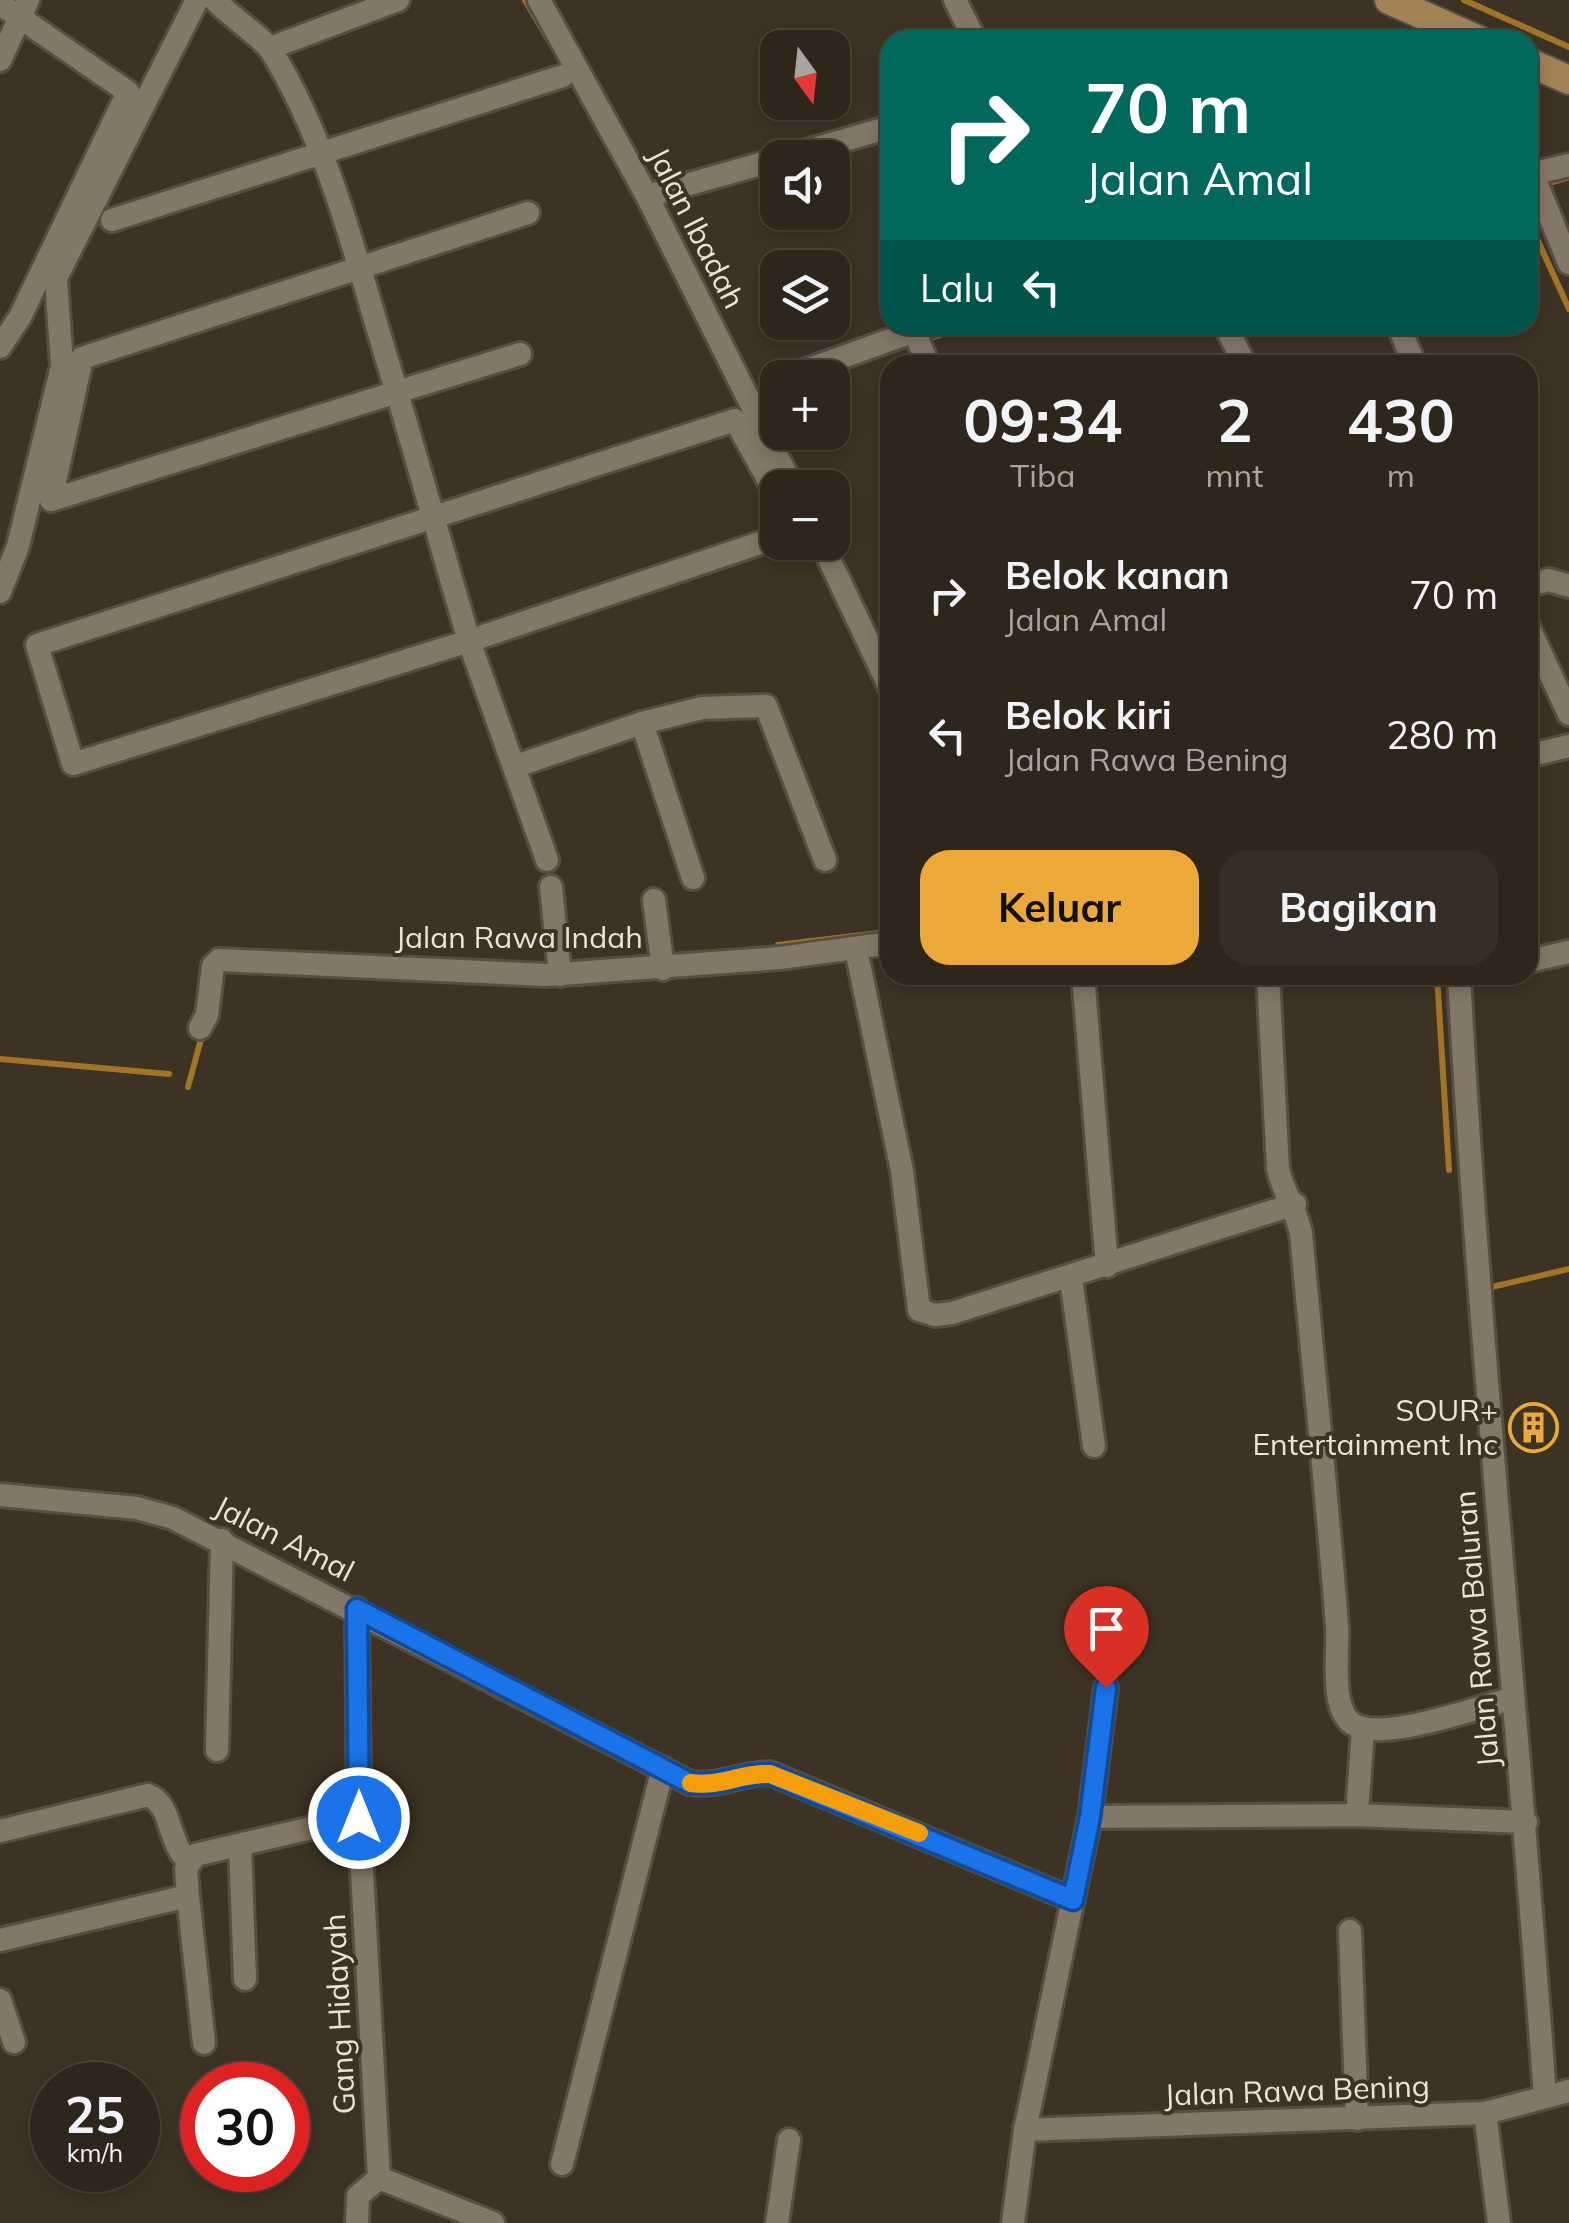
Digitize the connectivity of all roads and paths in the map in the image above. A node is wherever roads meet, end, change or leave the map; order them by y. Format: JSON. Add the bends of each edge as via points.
{"nodes":[{"id":1,"x":197,"y":0,"type":"edge"},
{"id":2,"x":215,"y":0,"type":"edge"},
{"id":3,"x":398,"y":0,"type":"edge"},
{"id":4,"x":539,"y":0,"type":"edge"},
{"id":5,"x":955,"y":0,"type":"edge"},
{"id":6,"x":1389,"y":0,"type":"edge"},
{"id":7,"x":0,"y":4,"type":"edge"},
{"id":8,"x":24,"y":9,"type":"edge"},
{"id":9,"x":970,"y":30,"type":"edge"},
{"id":10,"x":1452,"y":30,"type":"edge"},
{"id":11,"x":270,"y":48,"type":"junction"},
{"id":12,"x":0,"y":60,"type":"edge"},
{"id":13,"x":1538,"y":66,"type":"edge"},
{"id":14,"x":562,"y":76,"type":"dead end"},
{"id":15,"x":1569,"y":80,"type":"edge"},
{"id":16,"x":880,"y":130,"type":"edge"},
{"id":17,"x":844,"y":140,"type":"edge"},
{"id":18,"x":318,"y":154,"type":"junction"},
{"id":19,"x":760,"y":164,"type":"edge"},
{"id":20,"x":1569,"y":165,"type":"edge"},
{"id":21,"x":1538,"y":173,"type":"edge"},
{"id":22,"x":1538,"y":193,"type":"edge"},
{"id":23,"x":648,"y":196,"type":"junction"},
{"id":24,"x":528,"y":213,"type":"dead end"},
{"id":25,"x":112,"y":220,"type":"dead end"},
{"id":26,"x":1569,"y":263,"type":"edge"},
{"id":27,"x":357,"y":267,"type":"junction"},
{"id":28,"x":904,"y":335,"type":"edge"},
{"id":29,"x":0,"y":347,"type":"edge"},
{"id":30,"x":520,"y":354,"type":"dead end"},
{"id":31,"x":834,"y":360,"type":"edge"},
{"id":32,"x":760,"y":387,"type":"edge"},
{"id":33,"x":397,"y":392,"type":"junction"},
{"id":34,"x":746,"y":392,"type":"junction"},
{"id":35,"x":763,"y":470,"type":"edge"},
{"id":36,"x":785,"y":470,"type":"edge"},
{"id":37,"x":433,"y":516,"type":"junction"},
{"id":38,"x":760,"y":543,"type":"edge"},
{"id":39,"x":7,"y":556,"type":"edge"},
{"id":40,"x":830,"y":560,"type":"edge"},
{"id":41,"x":1538,"y":583,"type":"edge"},
{"id":42,"x":1569,"y":586,"type":"edge"},
{"id":43,"x":0,"y":592,"type":"edge"},
{"id":44,"x":469,"y":641,"type":"junction"},
{"id":45,"x":1538,"y":647,"type":"edge"},
{"id":46,"x":880,"y":667,"type":"edge"},
{"id":47,"x":1569,"y":714,"type":"edge"},
{"id":48,"x":642,"y":723,"type":"junction"},
{"id":49,"x":1569,"y":746,"type":"edge"},
{"id":50,"x":1538,"y":754,"type":"edge"},
{"id":51,"x":516,"y":766,"type":"junction"},
{"id":52,"x":546,"y":860,"type":"dead end"},
{"id":53,"x":825,"y":860,"type":"dead end"},
{"id":54,"x":692,"y":878,"type":"dead end"},
{"id":55,"x":551,"y":887,"type":"dead end"},
{"id":56,"x":654,"y":900,"type":"dead end"},
{"id":57,"x":880,"y":945,"type":"edge"},
{"id":58,"x":856,"y":948,"type":"junction"},
{"id":59,"x":1569,"y":952,"type":"edge"},
{"id":60,"x":1538,"y":959,"type":"edge"},
{"id":61,"x":662,"y":968,"type":"junction"},
{"id":62,"x":560,"y":974,"type":"junction"},
{"id":63,"x":1083,"y":985,"type":"edge"},
{"id":64,"x":1269,"y":985,"type":"edge"},
{"id":65,"x":1460,"y":985,"type":"edge"},
{"id":66,"x":200,"y":1028,"type":"dead end"},
{"id":67,"x":1295,"y":1204,"type":"junction"},
{"id":68,"x":1106,"y":1266,"type":"junction"},
{"id":69,"x":1071,"y":1278,"type":"junction"},
{"id":70,"x":1094,"y":1446,"type":"dead end"},
{"id":71,"x":0,"y":1495,"type":"edge"},
{"id":72,"x":222,"y":1540,"type":"junction"},
{"id":73,"x":357,"y":1609,"type":"junction"},
{"id":74,"x":1106,"y":1688,"type":"dead end"},
{"id":75,"x":1511,"y":1699,"type":"junction"},
{"id":76,"x":1363,"y":1729,"type":"junction"},
{"id":77,"x":217,"y":1750,"type":"dead end"},
{"id":78,"x":663,"y":1768,"type":"junction"},
{"id":79,"x":1358,"y":1800,"type":"dead end"},
{"id":80,"x":1090,"y":1817,"type":"junction"},
{"id":81,"x":359,"y":1818,"type":"junction"},
{"id":82,"x":1526,"y":1822,"type":"junction"},
{"id":83,"x":0,"y":1831,"type":"edge"},
{"id":84,"x":240,"y":1845,"type":"junction"},
{"id":85,"x":188,"y":1860,"type":"junction"},
{"id":86,"x":188,"y":1896,"type":"junction"},
{"id":87,"x":1073,"y":1900,"type":"junction"},
{"id":88,"x":1350,"y":1931,"type":"dead end"},
{"id":89,"x":0,"y":1940,"type":"edge"},
{"id":90,"x":245,"y":1979,"type":"dead end"},
{"id":91,"x":0,"y":2000,"type":"edge"},
{"id":92,"x":14,"y":2042,"type":"dead end"},
{"id":93,"x":204,"y":2043,"type":"dead end"},
{"id":94,"x":1569,"y":2091,"type":"edge"},
{"id":95,"x":1546,"y":2097,"type":"junction"},
{"id":96,"x":1484,"y":2113,"type":"junction"},
{"id":97,"x":1357,"y":2118,"type":"junction"},
{"id":98,"x":1026,"y":2130,"type":"junction"},
{"id":99,"x":788,"y":2140,"type":"dead end"},
{"id":100,"x":562,"y":2164,"type":"dead end"},
{"id":101,"x":379,"y":2178,"type":"junction"},
{"id":102,"x":357,"y":2223,"type":"edge"},
{"id":103,"x":494,"y":2223,"type":"edge"},
{"id":104,"x":777,"y":2223,"type":"edge"},
{"id":105,"x":1012,"y":2223,"type":"edge"},
{"id":106,"x":1499,"y":2223,"type":"edge"}],
"edges":[{"from":1,"to":39,"type":"street","via":[[56,278],[62,366]]},
{"from":2,"to":11,"type":"street"},
{"from":3,"to":11,"type":"street"},
{"from":4,"to":23,"type":"street","name":"Jalan Ibadah"},
{"from":5,"to":9,"type":"street"},
{"from":6,"to":10,"type":"main road"},
{"from":7,"to":8,"type":"street"},
{"from":8,"to":12,"type":"street"},
{"from":8,"to":29,"type":"street","via":[[128,92]]},
{"from":11,"to":18,"type":"street"},
{"from":13,"to":15,"type":"main road"},
{"from":14,"to":18,"type":"street"},
{"from":16,"to":17,"type":"street"},
{"from":18,"to":25,"type":"street"},
{"from":18,"to":27,"type":"street"},
{"from":19,"to":23,"type":"street"},
{"from":20,"to":21,"type":"street"},
{"from":22,"to":26,"type":"street"},
{"from":23,"to":34,"type":"street","name":"Jalan Ibadah"},
{"from":24,"to":27,"type":"street"},
{"from":27,"to":33,"type":"street"},
{"from":27,"to":33,"type":"street","via":[[82,358],[51,500]]},
{"from":28,"to":31,"type":"street"},
{"from":30,"to":33,"type":"street"},
{"from":32,"to":34,"type":"street"},
{"from":33,"to":37,"type":"street"},
{"from":34,"to":36,"type":"street","name":"Jalan Ibadah"},
{"from":35,"to":37,"type":"street","via":[[734,420]]},
{"from":37,"to":44,"type":"street"},
{"from":37,"to":44,"type":"street","via":[[37,646],[73,764]]},
{"from":38,"to":44,"type":"street"},
{"from":39,"to":43,"type":"street"},
{"from":40,"to":46,"type":"street"},
{"from":41,"to":42,"type":"street"},
{"from":44,"to":51,"type":"street"},
{"from":45,"to":47,"type":"street"},
{"from":48,"to":51,"type":"street"},
{"from":48,"to":53,"type":"street","via":[[702,708],[766,706]]},
{"from":48,"to":54,"type":"street"},
{"from":49,"to":50,"type":"street"},
{"from":51,"to":52,"type":"street"},
{"from":55,"to":62,"type":"street"},
{"from":56,"to":61,"type":"street"},
{"from":57,"to":58,"type":"street","name":"Jalan Rawa Indah"},
{"from":58,"to":61,"type":"street","name":"Jalan Rawa Indah"},
{"from":58,"to":69,"type":"street","via":[[902,1171],[919,1310],[952,1313]]},
{"from":59,"to":60,"type":"street"},
{"from":61,"to":62,"type":"street","name":"Jalan Rawa Indah"},
{"from":62,"to":66,"type":"street","name":"Jalan Rawa Indah","via":[[219,960]]},
{"from":63,"to":68,"type":"street"},
{"from":64,"to":67,"type":"street","via":[[1278,1169]]},
{"from":65,"to":75,"type":"street","name":"Jalan Rawa Baluran","via":[[1474,1257]]},
{"from":67,"to":68,"type":"street"},
{"from":67,"to":76,"type":"street","via":[[1340,1698],[1348,1720]]},
{"from":68,"to":69,"type":"street"},
{"from":69,"to":70,"type":"street"},
{"from":71,"to":72,"type":"street","name":"Jalan Amal","via":[[136,1508]]},
{"from":72,"to":73,"type":"street","name":"Jalan Amal"},
{"from":72,"to":77,"type":"street"},
{"from":73,"to":78,"type":"street","name":"Jalan Amal"},
{"from":73,"to":81,"type":"street","name":"Gang Hidayah"},
{"from":74,"to":80,"type":"street"},
{"from":75,"to":76,"type":"street","via":[[1390,1731]]},
{"from":75,"to":82,"type":"street","name":"Jalan Rawa Baluran"},
{"from":76,"to":79,"type":"street"},
{"from":78,"to":87,"type":"street","name":"Jalan Amal","via":[[713,1786],[750,1773],[770,1774]]},
{"from":78,"to":100,"type":"street"},
{"from":80,"to":82,"type":"street","via":[[1356,1815]]},
{"from":80,"to":87,"type":"street"},
{"from":81,"to":84,"type":"street"},
{"from":81,"to":101,"type":"street","name":"Gang Hidayah"},
{"from":82,"to":95,"type":"street","name":"Jalan Rawa Baluran"},
{"from":83,"to":85,"type":"street","via":[[148,1795],[162,1804]]},
{"from":84,"to":85,"type":"street"},
{"from":84,"to":90,"type":"street"},
{"from":85,"to":86,"type":"street"},
{"from":86,"to":89,"type":"street"},
{"from":86,"to":93,"type":"street"},
{"from":87,"to":98,"type":"street"},
{"from":88,"to":97,"type":"street"},
{"from":91,"to":92,"type":"street"},
{"from":94,"to":95,"type":"street","name":"Jalan Rawa Bening"},
{"from":95,"to":96,"type":"street","name":"Jalan Rawa Bening"},
{"from":96,"to":97,"type":"street","name":"Jalan Rawa Bening"},
{"from":96,"to":106,"type":"street"},
{"from":97,"to":98,"type":"street","name":"Jalan Rawa Bening"},
{"from":98,"to":105,"type":"street"},
{"from":99,"to":104,"type":"street"},
{"from":101,"to":102,"type":"street","via":[[358,2196]]},
{"from":101,"to":103,"type":"street"}]}
